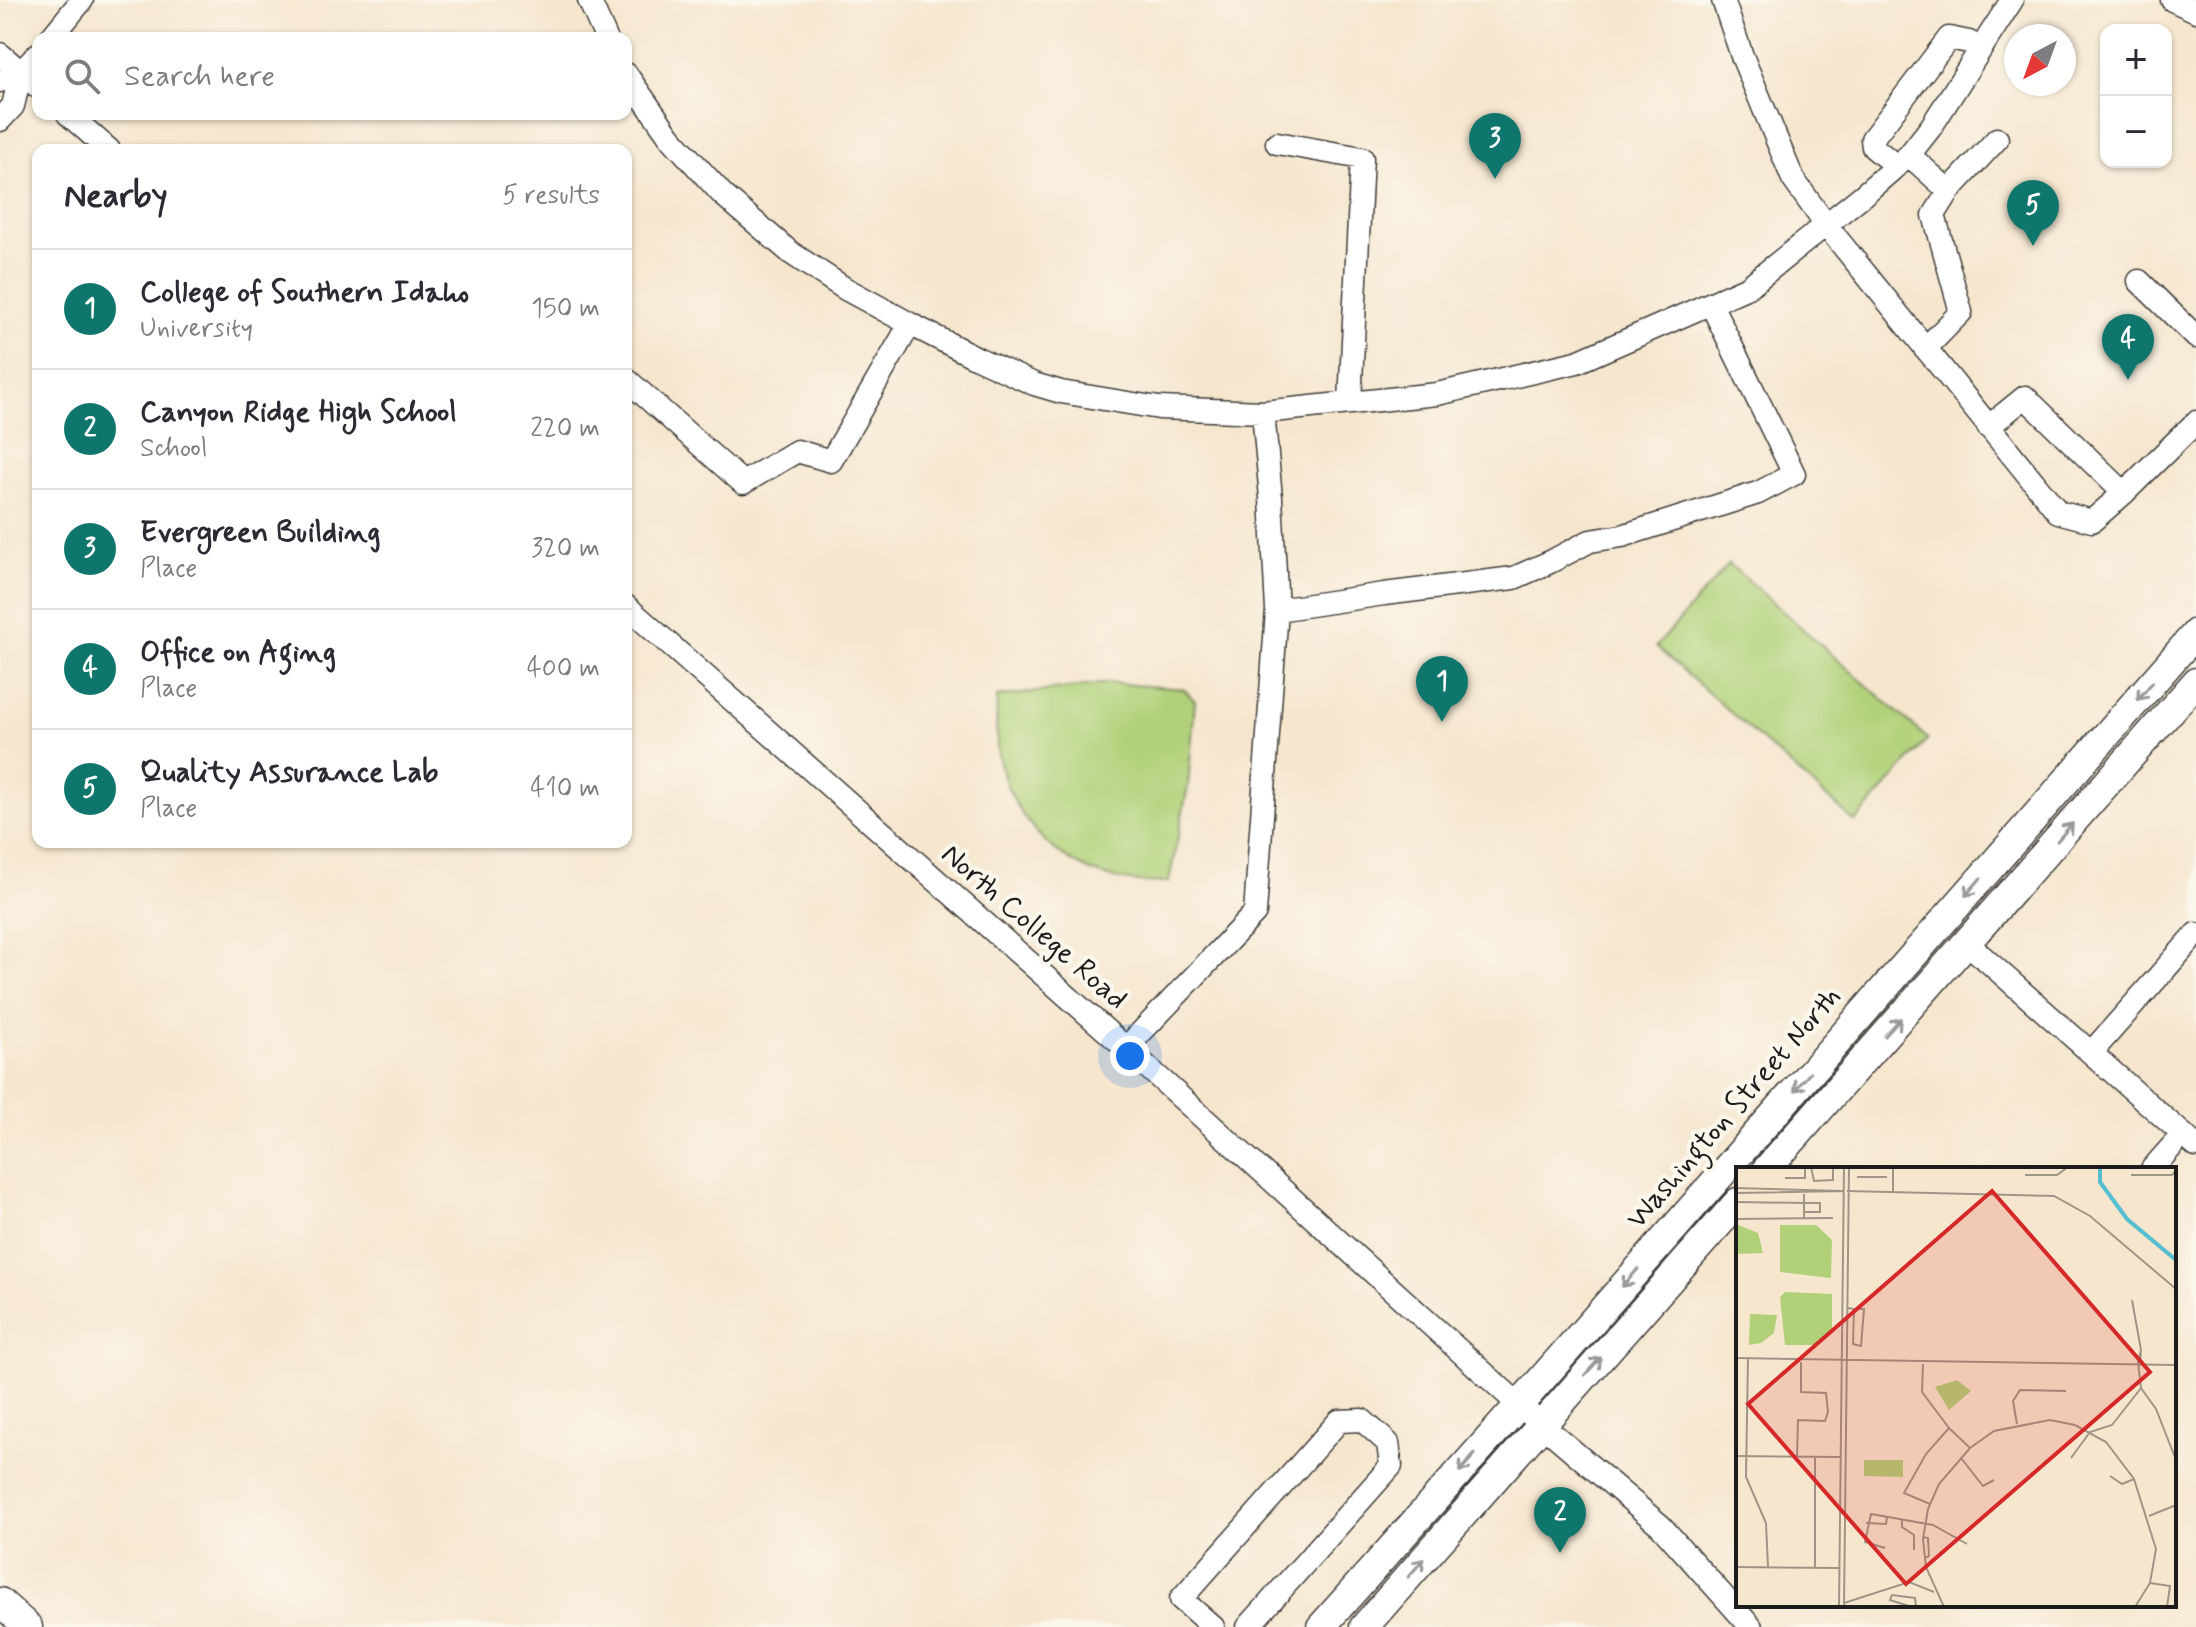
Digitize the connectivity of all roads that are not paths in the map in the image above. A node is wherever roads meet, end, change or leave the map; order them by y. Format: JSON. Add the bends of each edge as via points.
{"nodes":[{"id":1,"x":82,"y":0,"type":"edge"},
{"id":2,"x":589,"y":0,"type":"edge"},
{"id":3,"x":1723,"y":0,"type":"edge"},
{"id":4,"x":2012,"y":0,"type":"edge"},
{"id":5,"x":2172,"y":0,"type":"edge"},
{"id":6,"x":2196,"y":11,"type":"edge"},
{"id":7,"x":56,"y":32,"type":"edge"},
{"id":8,"x":603,"y":32,"type":"edge"},
{"id":9,"x":1981,"y":49,"type":"junction"},
{"id":10,"x":0,"y":54,"type":"edge"},
{"id":11,"x":32,"y":60,"type":"edge"},
{"id":12,"x":21,"y":72,"type":"junction"},
{"id":13,"x":0,"y":81,"type":"edge"},
{"id":14,"x":32,"y":82,"type":"edge"},
{"id":15,"x":632,"y":83,"type":"edge"},
{"id":16,"x":0,"y":120,"type":"edge"},
{"id":17,"x":75,"y":120,"type":"edge"},
{"id":18,"x":1997,"y":139,"type":"dead end"},
{"id":19,"x":1277,"y":143,"type":"dead end"},
{"id":20,"x":102,"y":144,"type":"edge"},
{"id":21,"x":1902,"y":160,"type":"junction"},
{"id":22,"x":1949,"y":191,"type":"junction"},
{"id":23,"x":1826,"y":225,"type":"junction"},
{"id":24,"x":2139,"y":281,"type":"dead end"},
{"id":25,"x":1711,"y":304,"type":"junction"},
{"id":26,"x":910,"y":324,"type":"junction"},
{"id":27,"x":2196,"y":337,"type":"edge"},
{"id":28,"x":1925,"y":349,"type":"junction"},
{"id":29,"x":632,"y":384,"type":"edge"},
{"id":30,"x":1350,"y":402,"type":"junction"},
{"id":31,"x":1263,"y":412,"type":"junction"},
{"id":32,"x":2196,"y":422,"type":"edge"},
{"id":33,"x":1988,"y":427,"type":"junction"},
{"id":34,"x":2124,"y":493,"type":"junction"},
{"id":35,"x":1277,"y":610,"type":"junction"},
{"id":36,"x":632,"y":611,"type":"edge"},
{"id":37,"x":2196,"y":633,"type":"edge"},
{"id":38,"x":2196,"y":682,"type":"edge"},
{"id":39,"x":2196,"y":934,"type":"edge"},
{"id":40,"x":1967,"y":943,"type":"junction"},
{"id":41,"x":1126,"y":1048,"type":"junction"},
{"id":42,"x":2091,"y":1053,"type":"junction"},
{"id":43,"x":2190,"y":1140,"type":"edge"},
{"id":44,"x":1769,"y":1167,"type":"edge"},
{"id":45,"x":2155,"y":1167,"type":"edge"},
{"id":46,"x":1736,"y":1204,"type":"edge"},
{"id":47,"x":1519,"y":1405,"type":"junction"},
{"id":48,"x":1541,"y":1424,"type":"junction"},
{"id":49,"x":0,"y":1602,"type":"edge"},
{"id":50,"x":1736,"y":1605,"type":"edge"},
{"id":51,"x":1738,"y":1607,"type":"edge"},
{"id":52,"x":28,"y":1627,"type":"edge"},
{"id":53,"x":1213,"y":1627,"type":"edge"},
{"id":54,"x":1248,"y":1627,"type":"edge"},
{"id":55,"x":1321,"y":1627,"type":"edge"},
{"id":56,"x":1364,"y":1627,"type":"edge"},
{"id":57,"x":1751,"y":1627,"type":"edge"}],
"edges":[{"from":1,"to":7,"type":"street"},
{"from":2,"to":8,"type":"street"},
{"from":3,"to":23,"type":"street","via":[[1793,179]]},
{"from":4,"to":9,"type":"street"},
{"from":5,"to":6,"type":"street"},
{"from":9,"to":21,"type":"street","via":[[1931,127]]},
{"from":9,"to":21,"type":"street","via":[[1949,38],[1872,139],[1873,147]]},
{"from":10,"to":12,"type":"street"},
{"from":11,"to":12,"type":"street"},
{"from":12,"to":13,"type":"street"},
{"from":12,"to":14,"type":"street"},
{"from":12,"to":16,"type":"street","via":[[13,106]]},
{"from":15,"to":26,"type":"street","via":[[671,138],[723,195],[791,253]]},
{"from":17,"to":20,"type":"street"},
{"from":18,"to":22,"type":"street"},
{"from":19,"to":30,"type":"street","via":[[1362,158]]},
{"from":21,"to":22,"type":"street"},
{"from":21,"to":23,"type":"street"},
{"from":22,"to":28,"type":"street","via":[[1934,215],[1961,312]]},
{"from":23,"to":25,"type":"street","via":[[1748,287]]},
{"from":23,"to":28,"type":"street"},
{"from":24,"to":27,"type":"street"},
{"from":25,"to":30,"type":"street","via":[[1577,362],[1437,394]]},
{"from":25,"to":35,"type":"street","via":[[1794,474],[1758,493],[1590,541],[1514,578]]},
{"from":26,"to":29,"type":"street","via":[[831,461],[797,451],[743,483]]},
{"from":26,"to":31,"type":"street","via":[[1061,392],[1159,408]]},
{"from":28,"to":33,"type":"street"},
{"from":30,"to":31,"type":"street"},
{"from":31,"to":35,"type":"street"},
{"from":32,"to":34,"type":"street"},
{"from":33,"to":34,"type":"street","via":[[2025,397]]},
{"from":33,"to":34,"type":"street","via":[[2058,512],[2092,521]]},
{"from":35,"to":41,"type":"street","via":[[1255,913]]},
{"from":36,"to":41,"type":"street","name":"North College Road"},
{"from":37,"to":47,"type":"main road","name":"Washington Street North","one_way":true},
{"from":40,"to":38,"type":"main road","one_way":true},
{"from":39,"to":42,"type":"street"},
{"from":40,"to":42,"type":"street"},
{"from":44,"to":40,"type":"main road","one_way":true},
{"from":41,"to":47,"type":"street","name":"North College Road"},
{"from":42,"to":43,"type":"street"},
{"from":43,"to":45,"type":"street"},
{"from":48,"to":46,"type":"main road","one_way":true},
{"from":47,"to":48,"type":"street","name":"North College Road"},
{"from":47,"to":55,"type":"main road","name":"Washington Street North","one_way":true},
{"from":48,"to":50,"type":"street","name":"North College Road","via":[[1661,1526]]},
{"from":56,"to":48,"type":"main road","one_way":true},
{"from":49,"to":52,"type":"main road"},
{"from":51,"to":57,"type":"street","name":"North College Road"},
{"from":53,"to":54,"type":"street","via":[[1181,1599],[1339,1421],[1362,1420],[1388,1443],[1391,1466]]}]}
